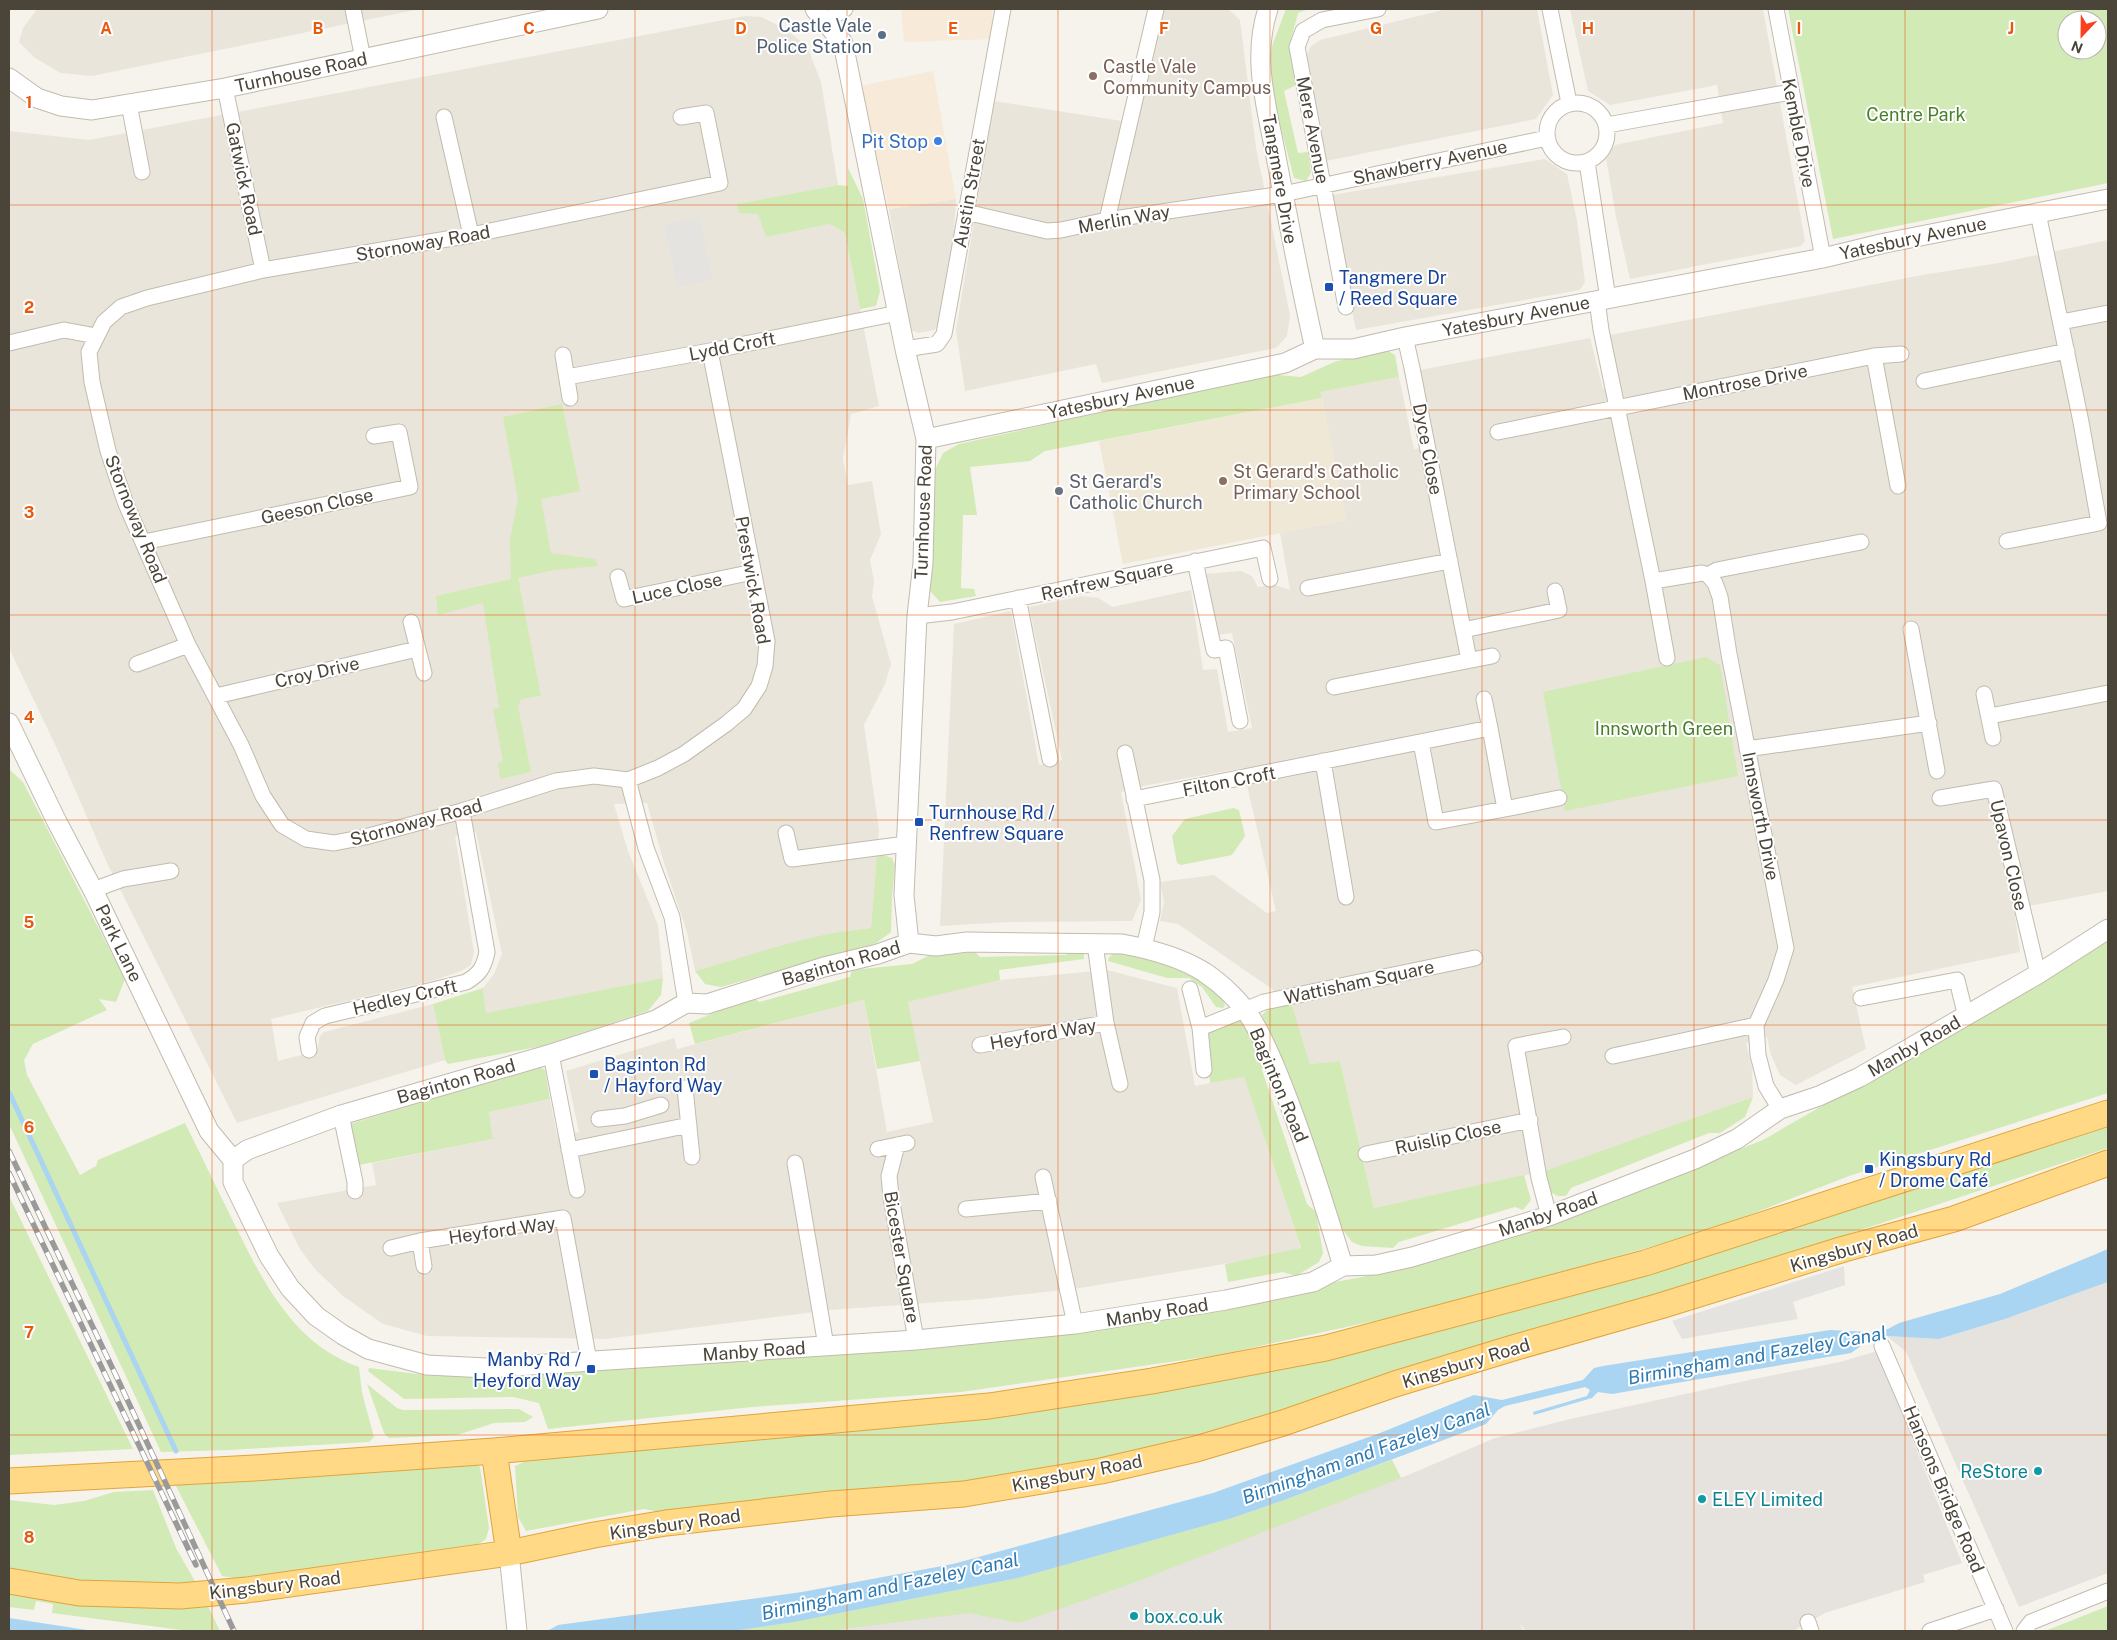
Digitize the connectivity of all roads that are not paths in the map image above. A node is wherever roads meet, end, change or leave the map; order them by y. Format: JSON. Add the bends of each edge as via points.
{"nodes":[{"id":1,"x":353,"y":9,"type":"edge"},
{"id":2,"x":598,"y":9,"type":"edge"},
{"id":3,"x":845,"y":9,"type":"edge"},
{"id":4,"x":1003,"y":9,"type":"edge"},
{"id":5,"x":1156,"y":9,"type":"edge"},
{"id":6,"x":1268,"y":9,"type":"edge"},
{"id":7,"x":1378,"y":9,"type":"edge"},
{"id":8,"x":1550,"y":9,"type":"edge"},
{"id":9,"x":1776,"y":9,"type":"edge"},
{"id":10,"x":820,"y":15,"type":"edge"},
{"id":11,"x":363,"y":59,"type":"junction"},
{"id":12,"x":9,"y":78,"type":"edge"},
{"id":13,"x":225,"y":88,"type":"junction"},
{"id":14,"x":1791,"y":92,"type":"junction"},
{"id":15,"x":1569,"y":103,"type":"junction"},
{"id":16,"x":128,"y":104,"type":"junction"},
{"id":17,"x":444,"y":117,"type":"dead end"},
{"id":18,"x":681,"y":117,"type":"dead end"},
{"id":19,"x":1607,"y":125,"type":"junction"},
{"id":20,"x":1547,"y":138,"type":"junction"},
{"id":21,"x":1587,"y":162,"type":"junction"},
{"id":22,"x":142,"y":172,"type":"dead end"},
{"id":23,"x":1323,"y":184,"type":"junction"},
{"id":24,"x":1283,"y":194,"type":"junction"},
{"id":25,"x":2108,"y":199,"type":"edge"},
{"id":26,"x":966,"y":212,"type":"junction"},
{"id":27,"x":2038,"y":213,"type":"junction"},
{"id":28,"x":1107,"y":220,"type":"junction"},
{"id":29,"x":470,"y":235,"type":"junction"},
{"id":30,"x":1823,"y":258,"type":"junction"},
{"id":31,"x":263,"y":270,"type":"junction"},
{"id":32,"x":1602,"y":299,"type":"junction"},
{"id":33,"x":1346,"y":307,"type":"dead end"},
{"id":34,"x":898,"y":313,"type":"junction"},
{"id":35,"x":2108,"y":313,"type":"edge"},
{"id":36,"x":2061,"y":322,"type":"junction"},
{"id":37,"x":96,"y":336,"type":"junction"},
{"id":38,"x":1405,"y":337,"type":"junction"},
{"id":39,"x":9,"y":343,"type":"edge"},
{"id":40,"x":905,"y":349,"type":"junction"},
{"id":41,"x":1315,"y":350,"type":"junction"},
{"id":42,"x":710,"y":351,"type":"junction"},
{"id":43,"x":2067,"y":352,"type":"junction"},
{"id":44,"x":1901,"y":354,"type":"dead end"},
{"id":45,"x":563,"y":356,"type":"dead end"},
{"id":46,"x":1874,"y":356,"type":"junction"},
{"id":47,"x":567,"y":377,"type":"junction"},
{"id":48,"x":1924,"y":381,"type":"dead end"},
{"id":49,"x":570,"y":398,"type":"dead end"},
{"id":50,"x":1617,"y":408,"type":"junction"},
{"id":51,"x":1498,"y":432,"type":"dead end"},
{"id":52,"x":374,"y":436,"type":"dead end"},
{"id":53,"x":926,"y":439,"type":"junction"},
{"id":54,"x":1898,"y":486,"type":"dead end"},
{"id":55,"x":2102,"y":499,"type":"edge"},
{"id":56,"x":2007,"y":540,"type":"dead end"},
{"id":57,"x":144,"y":542,"type":"junction"},
{"id":58,"x":1861,"y":542,"type":"dead end"},
{"id":59,"x":1195,"y":561,"type":"junction"},
{"id":60,"x":1450,"y":562,"type":"junction"},
{"id":61,"x":753,"y":572,"type":"junction"},
{"id":62,"x":1708,"y":575,"type":"junction"},
{"id":63,"x":618,"y":577,"type":"dead end"},
{"id":64,"x":1270,"y":579,"type":"dead end"},
{"id":65,"x":1653,"y":581,"type":"junction"},
{"id":66,"x":1308,"y":588,"type":"dead end"},
{"id":67,"x":1555,"y":591,"type":"dead end"},
{"id":68,"x":1018,"y":598,"type":"junction"},
{"id":69,"x":917,"y":616,"type":"junction"},
{"id":70,"x":411,"y":622,"type":"dead end"},
{"id":71,"x":1463,"y":630,"type":"junction"},
{"id":72,"x":1911,"y":630,"type":"dead end"},
{"id":73,"x":188,"y":645,"type":"junction"},
{"id":74,"x":417,"y":649,"type":"junction"},
{"id":75,"x":1492,"y":656,"type":"dead end"},
{"id":76,"x":1667,"y":658,"type":"dead end"},
{"id":77,"x":1469,"y":660,"type":"junction"},
{"id":78,"x":137,"y":664,"type":"dead end"},
{"id":79,"x":424,"y":673,"type":"dead end"},
{"id":80,"x":1334,"y":687,"type":"dead end"},
{"id":81,"x":2108,"y":693,"type":"edge"},
{"id":82,"x":1984,"y":694,"type":"dead end"},
{"id":83,"x":216,"y":696,"type":"junction"},
{"id":84,"x":1484,"y":699,"type":"dead end"},
{"id":85,"x":1990,"y":716,"type":"junction"},
{"id":86,"x":1240,"y":721,"type":"dead end"},
{"id":87,"x":9,"y":723,"type":"edge"},
{"id":88,"x":1929,"y":723,"type":"junction"},
{"id":89,"x":1490,"y":728,"type":"junction"},
{"id":90,"x":1993,"y":738,"type":"dead end"},
{"id":91,"x":1421,"y":742,"type":"junction"},
{"id":92,"x":1748,"y":749,"type":"junction"},
{"id":93,"x":1125,"y":753,"type":"dead end"},
{"id":94,"x":1050,"y":759,"type":"dead end"},
{"id":95,"x":1323,"y":760,"type":"junction"},
{"id":96,"x":1938,"y":771,"type":"dead end"},
{"id":97,"x":628,"y":780,"type":"junction"},
{"id":98,"x":1559,"y":798,"type":"dead end"},
{"id":99,"x":1940,"y":798,"type":"dead end"},
{"id":100,"x":1134,"y":800,"type":"junction"},
{"id":101,"x":1505,"y":809,"type":"junction"},
{"id":102,"x":462,"y":811,"type":"junction"},
{"id":103,"x":786,"y":833,"type":"dead end"},
{"id":104,"x":906,"y":844,"type":"junction"},
{"id":105,"x":172,"y":871,"type":"dead end"},
{"id":106,"x":93,"y":890,"type":"junction"},
{"id":107,"x":1346,"y":897,"type":"dead end"},
{"id":108,"x":2108,"y":929,"type":"edge"},
{"id":109,"x":909,"y":943,"type":"junction"},
{"id":110,"x":1095,"y":944,"type":"junction"},
{"id":111,"x":1144,"y":948,"type":"junction"},
{"id":112,"x":1475,"y":958,"type":"dead end"},
{"id":113,"x":2038,"y":974,"type":"junction"},
{"id":114,"x":1190,"y":989,"type":"dead end"},
{"id":115,"x":1860,"y":998,"type":"dead end"},
{"id":116,"x":686,"y":1003,"type":"junction"},
{"id":117,"x":1244,"y":1009,"type":"junction"},
{"id":118,"x":1966,"y":1017,"type":"junction"},
{"id":119,"x":1106,"y":1023,"type":"junction"},
{"id":120,"x":1756,"y":1025,"type":"junction"},
{"id":121,"x":1200,"y":1028,"type":"junction"},
{"id":122,"x":1563,"y":1037,"type":"dead end"},
{"id":123,"x":980,"y":1045,"type":"dead end"},
{"id":124,"x":308,"y":1050,"type":"dead end"},
{"id":125,"x":551,"y":1054,"type":"junction"},
{"id":126,"x":1613,"y":1056,"type":"dead end"},
{"id":127,"x":1204,"y":1070,"type":"dead end"},
{"id":128,"x":1120,"y":1084,"type":"dead end"},
{"id":129,"x":685,"y":1088,"type":"dead end"},
{"id":130,"x":661,"y":1105,"type":"dead end"},
{"id":131,"x":1780,"y":1109,"type":"junction"},
{"id":132,"x":2108,"y":1113,"type":"edge"},
{"id":133,"x":341,"y":1115,"type":"junction"},
{"id":134,"x":625,"y":1116,"type":"junction"},
{"id":135,"x":599,"y":1119,"type":"dead end"},
{"id":136,"x":1530,"y":1120,"type":"junction"},
{"id":137,"x":689,"y":1125,"type":"junction"},
{"id":138,"x":633,"y":1137,"type":"junction"},
{"id":139,"x":878,"y":1149,"type":"dead end"},
{"id":140,"x":569,"y":1150,"type":"junction"},
{"id":141,"x":1366,"y":1154,"type":"dead end"},
{"id":142,"x":692,"y":1157,"type":"dead end"},
{"id":143,"x":233,"y":1160,"type":"junction"},
{"id":144,"x":795,"y":1163,"type":"dead end"},
{"id":145,"x":2108,"y":1163,"type":"edge"},
{"id":146,"x":1043,"y":1177,"type":"dead end"},
{"id":147,"x":577,"y":1190,"type":"dead end"},
{"id":148,"x":355,"y":1191,"type":"dead end"},
{"id":149,"x":1049,"y":1201,"type":"junction"},
{"id":150,"x":966,"y":1209,"type":"dead end"},
{"id":151,"x":1549,"y":1216,"type":"junction"},
{"id":152,"x":420,"y":1241,"type":"junction"},
{"id":153,"x":391,"y":1248,"type":"dead end"},
{"id":154,"x":424,"y":1266,"type":"dead end"},
{"id":155,"x":1343,"y":1266,"type":"junction"},
{"id":156,"x":1075,"y":1324,"type":"junction"},
{"id":157,"x":916,"y":1340,"type":"junction"},
{"id":158,"x":826,"y":1346,"type":"junction"},
{"id":159,"x":1882,"y":1346,"type":"dead end"},
{"id":160,"x":589,"y":1361,"type":"junction"},
{"id":161,"x":494,"y":1452,"type":"junction"},
{"id":162,"x":9,"y":1481,"type":"edge"},
{"id":163,"x":509,"y":1553,"type":"junction"},
{"id":164,"x":9,"y":1581,"type":"edge"},
{"id":165,"x":2108,"y":1591,"type":"edge"},
{"id":166,"x":1996,"y":1609,"type":"junction"},
{"id":167,"x":517,"y":1625,"type":"edge"},
{"id":168,"x":1930,"y":1631,"type":"edge"},
{"id":169,"x":2005,"y":1631,"type":"edge"},
{"id":170,"x":2024,"y":1631,"type":"edge"}],
"edges":[{"from":1,"to":11,"type":"street"},
{"from":2,"to":11,"type":"street","name":"Turnhouse Road"},
{"from":3,"to":10,"type":"street"},
{"from":4,"to":26,"type":"street","name":"Austin Street"},
{"from":5,"to":28,"type":"street"},
{"from":6,"to":24,"type":"street","name":"Tangmere Drive","via":[[1261,28],[1259,68]]},
{"from":7,"to":23,"type":"street","name":"Mere Avenue","via":[[1322,20],[1303,31],[1297,47]]},
{"from":8,"to":15,"type":"street"},
{"from":9,"to":14,"type":"street","name":"Kemble Drive"},
{"from":10,"to":34,"type":"street","name":"Turnhouse Road","via":[[843,43]]},
{"from":11,"to":13,"type":"street","name":"Turnhouse Road"},
{"from":12,"to":16,"type":"street","name":"Turnhouse Road","via":[[37,98],[61,106],[92,110]]},
{"from":13,"to":16,"type":"street","name":"Turnhouse Road"},
{"from":13,"to":31,"type":"street","name":"Gatwick Road"},
{"from":14,"to":19,"type":"street"},
{"from":14,"to":30,"type":"street","name":"Kemble Drive"},
{"from":15,"to":19,"type":"street","via":[[1588,104],[1596,109]]},
{"from":15,"to":20,"type":"street","via":[[1554,112],[1549,120]]},
{"from":16,"to":22,"type":"street"},
{"from":17,"to":29,"type":"street"},
{"from":18,"to":29,"type":"street","name":"Stornoway Road","via":[[706,113],[720,183]]},
{"from":19,"to":21,"type":"street","via":[[1608,134],[1602,151]]},
{"from":20,"to":21,"type":"street","via":[[1557,156],[1576,163]]},
{"from":20,"to":23,"type":"street","name":"Shawberry Avenue"},
{"from":21,"to":32,"type":"street"},
{"from":23,"to":24,"type":"street","name":"Shawberry Avenue"},
{"from":23,"to":33,"type":"street","name":"Mere Avenue"},
{"from":24,"to":28,"type":"street","name":"Merlin Way"},
{"from":24,"to":41,"type":"street","name":"Tangmere Drive"},
{"from":25,"to":27,"type":"street","name":"Yatesbury Avenue"},
{"from":26,"to":28,"type":"street","name":"Merlin Way","via":[[1047,231]]},
{"from":26,"to":40,"type":"street","name":"Austin Street","via":[[944,334],[937,344]]},
{"from":27,"to":30,"type":"street","name":"Yatesbury Avenue"},
{"from":27,"to":36,"type":"street"},
{"from":29,"to":31,"type":"street","name":"Stornoway Road"},
{"from":30,"to":32,"type":"street","name":"Yatesbury Avenue"},
{"from":31,"to":37,"type":"street","name":"Stornoway Road","via":[[121,307],[104,322]]},
{"from":32,"to":38,"type":"street","name":"Yatesbury Avenue"},
{"from":32,"to":50,"type":"street"},
{"from":34,"to":40,"type":"street","name":"Turnhouse Road"},
{"from":34,"to":42,"type":"street","name":"Lydd Croft"},
{"from":35,"to":36,"type":"street"},
{"from":36,"to":43,"type":"street"},
{"from":37,"to":39,"type":"street","via":[[64,330]]},
{"from":37,"to":57,"type":"street","name":"Stornoway Road","via":[[89,352],[92,382],[108,452],[126,504]]},
{"from":38,"to":41,"type":"street","name":"Yatesbury Avenue","via":[[1353,349]]},
{"from":38,"to":60,"type":"street","name":"Dyce Close"},
{"from":40,"to":53,"type":"street","name":"Turnhouse Road"},
{"from":41,"to":53,"type":"street","name":"Yatesbury Avenue","via":[[1285,363]]},
{"from":42,"to":47,"type":"street","name":"Lydd Croft"},
{"from":42,"to":61,"type":"street","name":"Prestwick Road"},
{"from":43,"to":48,"type":"street"},
{"from":43,"to":55,"type":"street"},
{"from":44,"to":46,"type":"street","name":"Montrose Drive"},
{"from":45,"to":47,"type":"street"},
{"from":46,"to":50,"type":"street","name":"Montrose Drive"},
{"from":46,"to":54,"type":"street"},
{"from":47,"to":49,"type":"street"},
{"from":50,"to":51,"type":"street"},
{"from":50,"to":65,"type":"street"},
{"from":52,"to":57,"type":"street","name":"Geeson Close","via":[[399,432],[410,487]]},
{"from":53,"to":69,"type":"street","name":"Turnhouse Road","via":[[923,563]]},
{"from":55,"to":56,"type":"street","via":[[2099,524]]},
{"from":57,"to":73,"type":"street","name":"Stornoway Road"},
{"from":58,"to":62,"type":"street","via":[[1717,570]]},
{"from":59,"to":64,"type":"street","name":"Renfrew Square","via":[[1263,548]]},
{"from":59,"to":68,"type":"street","name":"Renfrew Square"},
{"from":59,"to":86,"type":"street","name":"Renfrew Square","via":[[1214,650],[1226,648]]},
{"from":60,"to":66,"type":"street"},
{"from":60,"to":71,"type":"street","name":"Dyce Close"},
{"from":61,"to":63,"type":"street","name":"Luce Close","via":[[624,599]]},
{"from":61,"to":97,"type":"street","name":"Prestwick Road","via":[[766,641],[759,686],[744,709],[726,724],[684,754]]},
{"from":62,"to":65,"type":"street","via":[[1702,572]]},
{"from":62,"to":92,"type":"street","name":"Innsworth Drive","via":[[1720,597]]},
{"from":65,"to":76,"type":"street"},
{"from":67,"to":71,"type":"street","via":[[1560,610]]},
{"from":68,"to":69,"type":"street","name":"Renfrew Square"},
{"from":68,"to":94,"type":"street","name":"Renfrew Square"},
{"from":69,"to":104,"type":"street","name":"Turnhouse Road"},
{"from":70,"to":74,"type":"street"},
{"from":71,"to":77,"type":"street","name":"Dyce Close"},
{"from":72,"to":88,"type":"street"},
{"from":73,"to":78,"type":"street"},
{"from":73,"to":83,"type":"street","name":"Stornoway Road"},
{"from":74,"to":79,"type":"street"},
{"from":74,"to":83,"type":"street","name":"Croy Drive"},
{"from":75,"to":77,"type":"street"},
{"from":77,"to":80,"type":"street"},
{"from":81,"to":85,"type":"street"},
{"from":82,"to":85,"type":"street"},
{"from":83,"to":102,"type":"street","name":"Stornoway Road","via":[[262,796],[282,826],[306,840],[334,843]]},
{"from":84,"to":89,"type":"street"},
{"from":85,"to":90,"type":"street"},
{"from":87,"to":106,"type":"street","name":"Park Lane"},
{"from":88,"to":92,"type":"street"},
{"from":88,"to":96,"type":"street"},
{"from":89,"to":91,"type":"street","name":"Filton Croft"},
{"from":89,"to":101,"type":"street"},
{"from":91,"to":95,"type":"street","name":"Filton Croft"},
{"from":91,"to":101,"type":"street","via":[[1436,822]]},
{"from":92,"to":120,"type":"street","name":"Innsworth Drive","via":[[1786,948]]},
{"from":93,"to":100,"type":"street"},
{"from":95,"to":100,"type":"street","name":"Filton Croft"},
{"from":95,"to":107,"type":"street"},
{"from":97,"to":102,"type":"street","name":"Stornoway Road","via":[[594,776],[556,781]]},
{"from":97,"to":116,"type":"street","via":[[646,848],[672,917]]},
{"from":98,"to":101,"type":"street"},
{"from":99,"to":113,"type":"street","name":"Upavon Close","via":[[1994,788]]},
{"from":100,"to":111,"type":"street","via":[[1152,880],[1152,912]]},
{"from":102,"to":124,"type":"street","name":"Hedley Croft","via":[[487,952],[484,966],[466,982],[325,1016],[313,1023],[307,1037]]},
{"from":103,"to":104,"type":"street","via":[[792,859]]},
{"from":104,"to":109,"type":"street","name":"Turnhouse Road","via":[[904,895]]},
{"from":105,"to":106,"type":"street","via":[[123,879]]},
{"from":106,"to":143,"type":"street","name":"Park Lane","via":[[209,1131]]},
{"from":108,"to":113,"type":"street","name":"Manby Road"},
{"from":109,"to":110,"type":"street","name":"Baginton Road","via":[[936,946],[967,942]]},
{"from":109,"to":116,"type":"street","name":"Baginton Road","via":[[707,1004]]},
{"from":110,"to":111,"type":"street","name":"Baginton Road"},
{"from":110,"to":119,"type":"street","name":"Heyford Way"},
{"from":111,"to":117,"type":"street","name":"Baginton Road","via":[[1204,972]]},
{"from":112,"to":117,"type":"street","name":"Wattisham Square","via":[[1264,1002]]},
{"from":113,"to":118,"type":"street","name":"Manby Road"},
{"from":114,"to":121,"type":"street"},
{"from":115,"to":118,"type":"street","via":[[1958,980]]},
{"from":116,"to":125,"type":"street","name":"Baginton Road","via":[[656,1020]]},
{"from":117,"to":121,"type":"street"},
{"from":117,"to":155,"type":"street","name":"Baginton Road","via":[[1262,1038],[1290,1104]]},
{"from":118,"to":131,"type":"street","name":"Manby Road","via":[[1860,1078]]},
{"from":119,"to":123,"type":"street","name":"Heyford Way"},
{"from":119,"to":128,"type":"street","name":"Heyford Way"},
{"from":120,"to":126,"type":"street"},
{"from":120,"to":131,"type":"street","name":"Innsworth Drive","via":[[1758,1055],[1766,1086]]},
{"from":121,"to":127,"type":"street"},
{"from":122,"to":136,"type":"street","via":[[1516,1046]]},
{"from":125,"to":133,"type":"street","name":"Baginton Road"},
{"from":125,"to":140,"type":"street"},
{"from":129,"to":137,"type":"street"},
{"from":130,"to":134,"type":"street"},
{"from":131,"to":151,"type":"street","name":"Manby Road","via":[[1737,1139],[1695,1159]]},
{"from":132,"to":161,"type":"highway","via":[[1645,1263],[1326,1348],[1152,1381],[989,1406]]},
{"from":133,"to":143,"type":"street","name":"Baginton Road","via":[[247,1150]]},
{"from":133,"to":148,"type":"street"},
{"from":134,"to":135,"type":"street"},
{"from":134,"to":138,"type":"street"},
{"from":136,"to":141,"type":"street","name":"Ruislip Close"},
{"from":136,"to":151,"type":"street"},
{"from":137,"to":138,"type":"street"},
{"from":137,"to":142,"type":"street"},
{"from":138,"to":140,"type":"street"},
{"from":139,"to":157,"type":"street","name":"Bicester Square","via":[[902,1144],[889,1176]]},
{"from":140,"to":147,"type":"street"},
{"from":143,"to":160,"type":"street","name":"Manby Road","via":[[233,1182],[269,1256],[290,1288],[316,1316],[343,1336],[368,1350],[457,1368]]},
{"from":144,"to":158,"type":"street"},
{"from":145,"to":163,"type":"highway","name":"Kingsbury Road","via":[[1954,1219],[1513,1348],[1196,1449],[1102,1471],[964,1494],[831,1504],[666,1523]]},
{"from":146,"to":149,"type":"street"},
{"from":149,"to":150,"type":"street"},
{"from":149,"to":156,"type":"street"},
{"from":151,"to":155,"type":"street","name":"Manby Road","via":[[1412,1257],[1376,1265]]},
{"from":152,"to":153,"type":"street","name":"Heyford Way"},
{"from":152,"to":154,"type":"street"},
{"from":152,"to":160,"type":"street","name":"Heyford Way","via":[[563,1218]]},
{"from":155,"to":156,"type":"street","name":"Manby Road","via":[[1313,1282]]},
{"from":156,"to":157,"type":"street","name":"Manby Road"},
{"from":157,"to":158,"type":"street","name":"Manby Road"},
{"from":158,"to":160,"type":"street","name":"Manby Road"},
{"from":159,"to":166,"type":"street","name":"Hansons Bridge Road"},
{"from":161,"to":162,"type":"highway"},
{"from":161,"to":163,"type":"highway"},
{"from":163,"to":164,"type":"highway","name":"Kingsbury Road","via":[[299,1584],[180,1596],[79,1593]]},
{"from":163,"to":167,"type":"street"},
{"from":165,"to":170,"type":"street","via":[[2031,1622]]},
{"from":166,"to":168,"type":"street"},
{"from":166,"to":169,"type":"street","name":"Hansons Bridge Road"}]}
